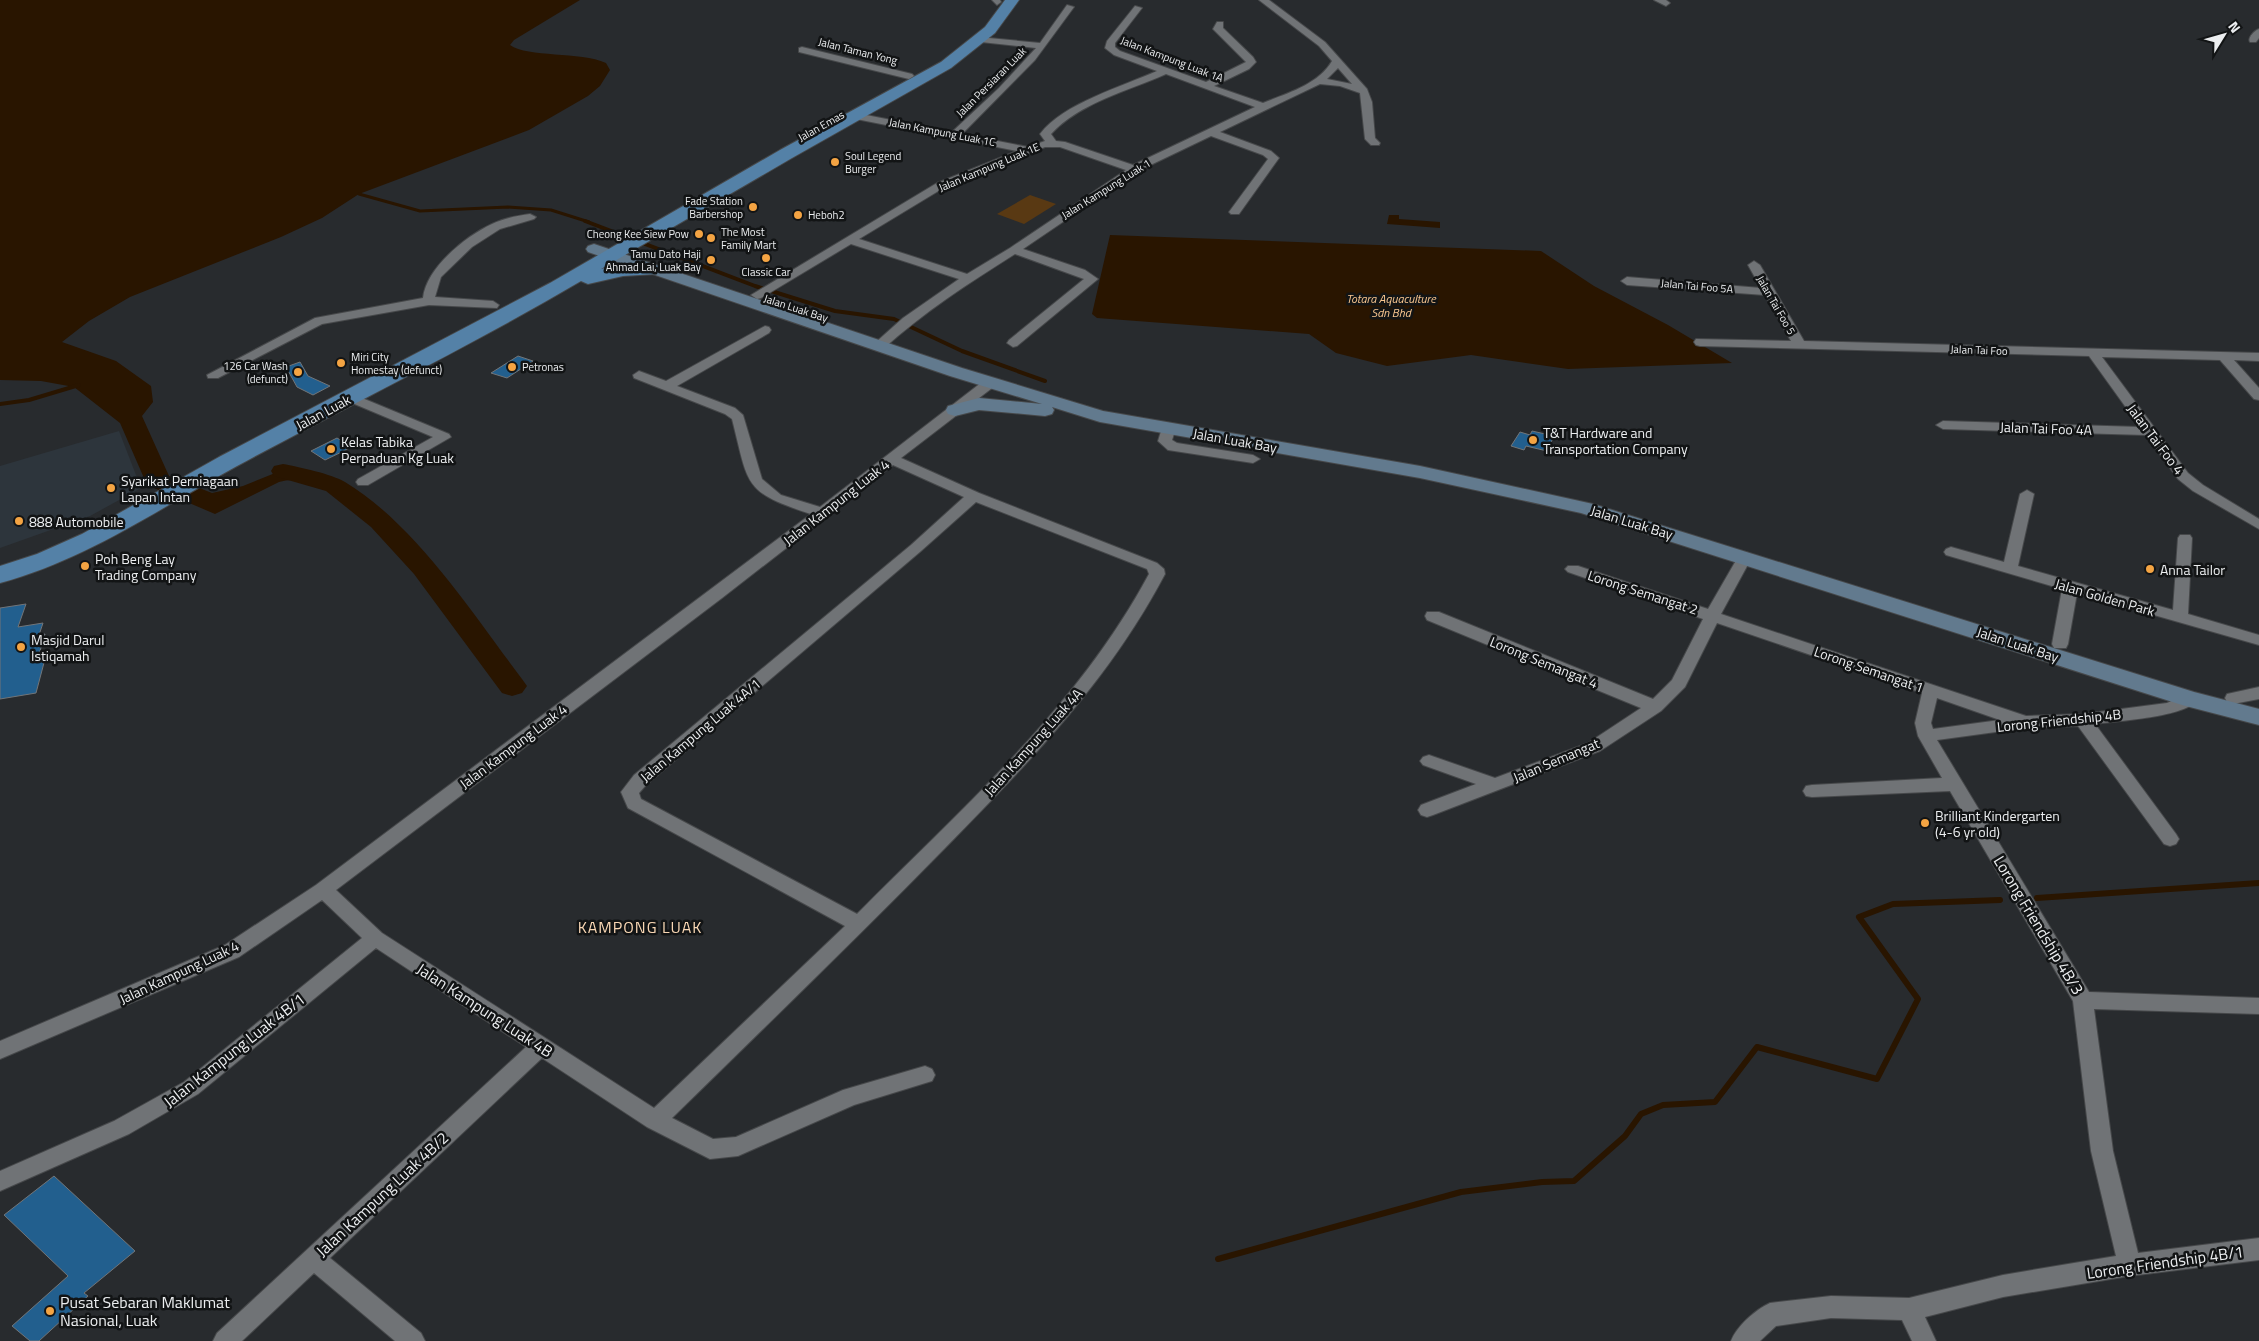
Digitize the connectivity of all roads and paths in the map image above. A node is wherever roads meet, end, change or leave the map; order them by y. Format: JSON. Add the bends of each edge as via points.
{"nodes":[{"id":1,"x":1263,"y":0,"type":"edge"},
{"id":2,"x":1001,"y":1,"type":"edge"},
{"id":3,"x":1070,"y":7,"type":"dead end"},
{"id":4,"x":1135,"y":11,"type":"dead end"},
{"id":5,"x":1220,"y":24,"type":"dead end"},
{"id":6,"x":981,"y":38,"type":"junction"},
{"id":7,"x":1042,"y":46,"type":"junction"},
{"id":8,"x":802,"y":50,"type":"dead end"},
{"id":9,"x":1337,"y":61,"type":"junction"},
{"id":10,"x":1165,"y":71,"type":"junction"},
{"id":11,"x":909,"y":76,"type":"junction"},
{"id":12,"x":1320,"y":82,"type":"junction"},
{"id":13,"x":1206,"y":86,"type":"junction"},
{"id":14,"x":1364,"y":91,"type":"junction"},
{"id":15,"x":1263,"y":106,"type":"junction"},
{"id":16,"x":856,"y":116,"type":"junction"},
{"id":17,"x":1211,"y":132,"type":"junction"},
{"id":18,"x":956,"y":134,"type":"junction"},
{"id":19,"x":1052,"y":142,"type":"junction"},
{"id":20,"x":1375,"y":143,"type":"dead end"},
{"id":21,"x":1028,"y":150,"type":"junction"},
{"id":22,"x":1134,"y":169,"type":"junction"},
{"id":23,"x":1235,"y":212,"type":"dead end"},
{"id":24,"x":530,"y":217,"type":"dead end"},
{"id":25,"x":851,"y":240,"type":"junction"},
{"id":26,"x":625,"y":242,"type":"junction"},
{"id":27,"x":1014,"y":250,"type":"junction"},
{"id":28,"x":649,"y":265,"type":"junction"},
{"id":29,"x":1754,"y":265,"type":"dead end"},
{"id":30,"x":968,"y":278,"type":"junction"},
{"id":31,"x":1627,"y":280,"type":"dead end"},
{"id":32,"x":556,"y":287,"type":"junction"},
{"id":33,"x":1767,"y":292,"type":"junction"},
{"id":34,"x":757,"y":295,"type":"junction"},
{"id":35,"x":429,"y":301,"type":"junction"},
{"id":36,"x":486,"y":309,"type":"junction"},
{"id":37,"x":765,"y":330,"type":"dead end"},
{"id":38,"x":888,"y":337,"type":"junction"},
{"id":39,"x":1700,"y":342,"type":"dead end"},
{"id":40,"x":1013,"y":343,"type":"dead end"},
{"id":41,"x":1799,"y":344,"type":"junction"},
{"id":42,"x":2093,"y":353,"type":"junction"},
{"id":43,"x":2224,"y":357,"type":"junction"},
{"id":44,"x":2259,"y":357,"type":"edge"},
{"id":45,"x":956,"y":372,"type":"junction"},
{"id":46,"x":213,"y":375,"type":"dead end"},
{"id":47,"x":639,"y":375,"type":"dead end"},
{"id":48,"x":989,"y":377,"type":"junction"},
{"id":49,"x":667,"y":386,"type":"junction"},
{"id":50,"x":2259,"y":396,"type":"edge"},
{"id":51,"x":350,"y":397,"type":"junction"},
{"id":52,"x":957,"y":408,"type":"junction"},
{"id":53,"x":1100,"y":416,"type":"junction"},
{"id":54,"x":1943,"y":424,"type":"dead end"},
{"id":55,"x":1169,"y":428,"type":"junction"},
{"id":56,"x":2148,"y":430,"type":"junction"},
{"id":57,"x":221,"y":459,"type":"junction"},
{"id":58,"x":891,"y":459,"type":"junction"},
{"id":59,"x":1254,"y":459,"type":"dead end"},
{"id":60,"x":363,"y":482,"type":"dead end"},
{"id":61,"x":2027,"y":494,"type":"dead end"},
{"id":62,"x":974,"y":496,"type":"junction"},
{"id":63,"x":130,"y":511,"type":"junction"},
{"id":64,"x":822,"y":514,"type":"junction"},
{"id":65,"x":2259,"y":526,"type":"edge"},
{"id":66,"x":2185,"y":538,"type":"dead end"},
{"id":67,"x":1951,"y":552,"type":"dead end"},
{"id":68,"x":1745,"y":557,"type":"junction"},
{"id":69,"x":0,"y":561,"type":"edge"},
{"id":70,"x":1573,"y":569,"type":"dead end"},
{"id":71,"x":2010,"y":569,"type":"junction"},
{"id":72,"x":0,"y":575,"type":"edge"},
{"id":73,"x":2070,"y":587,"type":"junction"},
{"id":74,"x":1713,"y":615,"type":"junction"},
{"id":75,"x":1433,"y":616,"type":"dead end"},
{"id":76,"x":2180,"y":618,"type":"junction"},
{"id":77,"x":2259,"y":640,"type":"edge"},
{"id":78,"x":2060,"y":644,"type":"junction"},
{"id":79,"x":1931,"y":691,"type":"junction"},
{"id":80,"x":2259,"y":693,"type":"edge"},
{"id":81,"x":2233,"y":698,"type":"junction"},
{"id":82,"x":2190,"y":699,"type":"junction"},
{"id":83,"x":2259,"y":703,"type":"edge"},
{"id":84,"x":1655,"y":707,"type":"junction"},
{"id":85,"x":2259,"y":716,"type":"edge"},
{"id":86,"x":2083,"y":720,"type":"junction"},
{"id":87,"x":2025,"y":722,"type":"junction"},
{"id":88,"x":1926,"y":736,"type":"junction"},
{"id":89,"x":1428,"y":761,"type":"dead end"},
{"id":90,"x":1954,"y":784,"type":"junction"},
{"id":91,"x":1497,"y":785,"type":"junction"},
{"id":92,"x":1812,"y":791,"type":"dead end"},
{"id":93,"x":1427,"y":810,"type":"dead end"},
{"id":94,"x":2170,"y":839,"type":"dead end"},
{"id":95,"x":323,"y":890,"type":"junction"},
{"id":96,"x":850,"y":932,"type":"junction"},
{"id":97,"x":375,"y":938,"type":"junction"},
{"id":98,"x":2083,"y":1000,"type":"junction"},
{"id":99,"x":2259,"y":1006,"type":"edge"},
{"id":100,"x":540,"y":1047,"type":"junction"},
{"id":101,"x":0,"y":1050,"type":"edge"},
{"id":102,"x":925,"y":1075,"type":"dead end"},
{"id":103,"x":655,"y":1120,"type":"junction"},
{"id":104,"x":0,"y":1181,"type":"edge"},
{"id":105,"x":2259,"y":1250,"type":"edge"},
{"id":106,"x":313,"y":1258,"type":"junction"},
{"id":107,"x":2129,"y":1265,"type":"junction"},
{"id":108,"x":1909,"y":1309,"type":"junction"},
{"id":109,"x":225,"y":1341,"type":"edge"},
{"id":110,"x":413,"y":1341,"type":"edge"},
{"id":111,"x":1743,"y":1341,"type":"edge"},
{"id":112,"x":1924,"y":1341,"type":"edge"}],
"edges":[{"from":1,"to":9,"type":"street","via":[[1322,44]]},
{"from":2,"to":6,"type":"main road","name":"Jalan Emas"},
{"from":2,"to":11,"type":"main road","name":"Jalan Emas","via":[[948,54]]},
{"from":3,"to":7,"type":"street","name":"Jalan Persiaran Luak","via":[[1057,30]]},
{"from":4,"to":10,"type":"street","name":"Jalan Kampung Luak 1A","via":[[1110,43],[1110,48]]},
{"from":5,"to":13,"type":"street","via":[[1218,29],[1251,62]]},
{"from":6,"to":7,"type":"street","name":"Jalan Persiaran Luak"},
{"from":6,"to":16,"type":"main road","name":"Jalan Emas","via":[[946,65]]},
{"from":7,"to":18,"type":"street","name":"Jalan Persiaran Luak"},
{"from":8,"to":11,"type":"street","name":"Jalan Taman Yong"},
{"from":9,"to":12,"type":"street","name":"Jalan Kampung Luak 1"},
{"from":9,"to":14,"type":"street"},
{"from":10,"to":13,"type":"street","name":"Jalan Kampung Luak 1A"},
{"from":10,"to":19,"type":"street","via":[[1051,125],[1045,134]]},
{"from":11,"to":26,"type":"main road","name":"Jalan Emas"},
{"from":12,"to":14,"type":"street","name":"Jalan Kampung Luak 1","via":[[1341,83]]},
{"from":12,"to":15,"type":"street","name":"Jalan Kampung Luak 1"},
{"from":13,"to":15,"type":"street","name":"Jalan Kampung Luak 1A"},
{"from":14,"to":20,"type":"street","via":[[1370,139]]},
{"from":15,"to":17,"type":"street","name":"Jalan Kampung Luak 1"},
{"from":16,"to":18,"type":"street","name":"Jalan Kampung Luak 1C"},
{"from":16,"to":26,"type":"main road","name":"Jalan Emas"},
{"from":17,"to":22,"type":"street","name":"Jalan Kampung Luak 1"},
{"from":17,"to":23,"type":"street","via":[[1274,158]]},
{"from":18,"to":21,"type":"street","name":"Jalan Kampung Luak 1C"},
{"from":19,"to":21,"type":"street","name":"Jalan Kampung Luak 1E"},
{"from":19,"to":22,"type":"street"},
{"from":21,"to":25,"type":"street","name":"Jalan Kampung Luak 1E","via":[[941,185]]},
{"from":22,"to":27,"type":"street","name":"Jalan Kampung Luak 1"},
{"from":24,"to":35,"type":"street","via":[[514,219],[470,241],[437,274],[431,284]]},
{"from":25,"to":30,"type":"street"},
{"from":25,"to":34,"type":"street","name":"Jalan Kampung Luak 1E"},
{"from":26,"to":28,"type":"street","name":"Jalan Luak Bay"},
{"from":26,"to":28,"type":"main road","via":[[642,250]]},
{"from":26,"to":32,"type":"main road","name":"Jalan Luak"},
{"from":26,"to":36,"type":"main road","name":"Jalan Luak"},
{"from":27,"to":30,"type":"street","name":"Jalan Kampung Luak 1"},
{"from":27,"to":40,"type":"street","via":[[1092,279]]},
{"from":28,"to":32,"type":"main road"},
{"from":28,"to":34,"type":"street","name":"Jalan Luak Bay"},
{"from":28,"to":38,"type":"street","name":"Jalan Luak Bay"},
{"from":29,"to":33,"type":"street","name":"Jalan Tai Foo 5"},
{"from":30,"to":38,"type":"street","name":"Jalan Kampung Luak 1"},
{"from":31,"to":33,"type":"street","name":"Jalan Tai Foo 5A"},
{"from":32,"to":51,"type":"main road","name":"Jalan Luak"},
{"from":33,"to":41,"type":"street","name":"Jalan Tai Foo 5"},
{"from":34,"to":38,"type":"street","name":"Jalan Luak Bay"},
{"from":35,"to":36,"type":"street"},
{"from":35,"to":46,"type":"street","via":[[319,321]]},
{"from":36,"to":57,"type":"main road","name":"Jalan Luak"},
{"from":37,"to":49,"type":"street"},
{"from":38,"to":45,"type":"street","name":"Jalan Luak Bay"},
{"from":38,"to":48,"type":"street","name":"Jalan Luak Bay"},
{"from":39,"to":41,"type":"street","name":"Jalan Tai Foo"},
{"from":41,"to":42,"type":"street","name":"Jalan Tai Foo"},
{"from":42,"to":43,"type":"street","name":"Jalan Tai Foo"},
{"from":42,"to":56,"type":"street","name":"Jalan Tai Foo 4"},
{"from":43,"to":44,"type":"street","name":"Jalan Tai Foo"},
{"from":43,"to":50,"type":"street"},
{"from":45,"to":48,"type":"street","name":"Jalan Luak Bay"},
{"from":45,"to":52,"type":"street","via":[[964,392]]},
{"from":47,"to":49,"type":"street"},
{"from":48,"to":52,"type":"street","name":"Jalan Kampung Luak 4"},
{"from":48,"to":53,"type":"street","name":"Jalan Luak Bay"},
{"from":48,"to":78,"type":"street","name":"Jalan Luak Bay","via":[[1131,411],[1430,461],[1538,484],[1695,529]]},
{"from":49,"to":64,"type":"street","via":[[730,411],[738,418],[760,488],[770,495]]},
{"from":51,"to":57,"type":"main road","name":"Jalan Luak"},
{"from":51,"to":60,"type":"street","via":[[444,437]]},
{"from":52,"to":53,"type":"street","via":[[997,405]]},
{"from":52,"to":58,"type":"street","name":"Jalan Kampung Luak 4"},
{"from":53,"to":55,"type":"street","name":"Jalan Luak Bay"},
{"from":54,"to":56,"type":"street","name":"Jalan Tai Foo 4A"},
{"from":55,"to":59,"type":"street","via":[[1165,441],[1173,447]]},
{"from":55,"to":68,"type":"street","name":"Jalan Luak Bay","via":[[1522,493],[1586,508]]},
{"from":56,"to":65,"type":"street","name":"Jalan Tai Foo 4","via":[[2183,476]]},
{"from":57,"to":63,"type":"main road","name":"Jalan Luak"},
{"from":58,"to":62,"type":"street","name":"Jalan Kampung Luak 4A"},
{"from":58,"to":64,"type":"street","name":"Jalan Kampung Luak 4"},
{"from":61,"to":71,"type":"street"},
{"from":62,"to":96,"type":"street","name":"Jalan Kampung Luak 4A","via":[[1152,566],[1157,574],[1101,665],[1054,723]]},
{"from":62,"to":96,"type":"street","name":"Jalan Kampung Luak 4A/1","via":[[640,780],[630,792],[634,802]]},
{"from":63,"to":69,"type":"main road","name":"Jalan Luak"},
{"from":63,"to":72,"type":"main road","name":"Jalan Luak","via":[[90,539]]},
{"from":64,"to":95,"type":"street","name":"Jalan Kampung Luak 4"},
{"from":66,"to":76,"type":"street"},
{"from":67,"to":71,"type":"street","name":"Jalan Golden Park"},
{"from":68,"to":74,"type":"street","name":"Jalan Semangat"},
{"from":68,"to":82,"type":"street","name":"Jalan Luak Bay"},
{"from":70,"to":74,"type":"street","name":"Lorong Semangat 2"},
{"from":71,"to":73,"type":"street","name":"Jalan Golden Park"},
{"from":73,"to":76,"type":"street","name":"Jalan Golden Park"},
{"from":73,"to":78,"type":"street"},
{"from":74,"to":79,"type":"street","name":"Lorong Semangat 1"},
{"from":74,"to":84,"type":"street","name":"Jalan Semangat","via":[[1679,683]]},
{"from":75,"to":84,"type":"street","name":"Lorong Semangat 4"},
{"from":76,"to":77,"type":"street","name":"Jalan Golden Park"},
{"from":78,"to":81,"type":"street","name":"Jalan Luak Bay"},
{"from":79,"to":87,"type":"street","name":"Lorong Semangat 1"},
{"from":79,"to":88,"type":"street","via":[[1923,724]]},
{"from":80,"to":81,"type":"street"},
{"from":81,"to":83,"type":"street","name":"Jalan Luak Bay"},
{"from":82,"to":85,"type":"street","name":"Jalan Luak Bay"},
{"from":82,"to":86,"type":"street","name":"Lorong Friendship 4B","via":[[2170,708]]},
{"from":84,"to":91,"type":"street","name":"Jalan Semangat","via":[[1594,747]]},
{"from":86,"to":87,"type":"street","name":"Lorong Friendship 4B"},
{"from":86,"to":94,"type":"street"},
{"from":87,"to":88,"type":"street","name":"Lorong Friendship 4B"},
{"from":88,"to":90,"type":"street","name":"Lorong Friendship 4B/3"},
{"from":89,"to":91,"type":"street"},
{"from":90,"to":92,"type":"street"},
{"from":90,"to":98,"type":"street","name":"Lorong Friendship 4B/3"},
{"from":91,"to":93,"type":"street","name":"Jalan Semangat"},
{"from":95,"to":97,"type":"street","name":"Jalan Kampung Luak 4B"},
{"from":95,"to":101,"type":"street","name":"Jalan Kampung Luak 4","via":[[232,951]]},
{"from":96,"to":103,"type":"street"},
{"from":97,"to":100,"type":"street","name":"Jalan Kampung Luak 4B"},
{"from":97,"to":104,"type":"street","name":"Jalan Kampung Luak 4B/1","via":[[191,1088],[164,1106],[140,1120]]},
{"from":98,"to":99,"type":"street"},
{"from":98,"to":107,"type":"street","name":"Lorong Friendship 4B/3","via":[[2102,1152]]},
{"from":100,"to":103,"type":"street","name":"Jalan Kampung Luak 4B"},
{"from":100,"to":106,"type":"street","name":"Jalan Kampung Luak 4B/2"},
{"from":102,"to":103,"type":"street","name":"Jalan Kampung Luak 4B","via":[[850,1097],[726,1148],[710,1149]]},
{"from":105,"to":107,"type":"street","name":"Lorong Friendship 4B/1"},
{"from":106,"to":109,"type":"street","name":"Jalan Kampung Luak 4B/2"},
{"from":106,"to":110,"type":"street"},
{"from":107,"to":108,"type":"street","name":"Lorong Friendship 4B/1","via":[[2003,1286]]},
{"from":108,"to":111,"type":"street","via":[[1831,1307],[1770,1315]]},
{"from":108,"to":112,"type":"street"}]}
